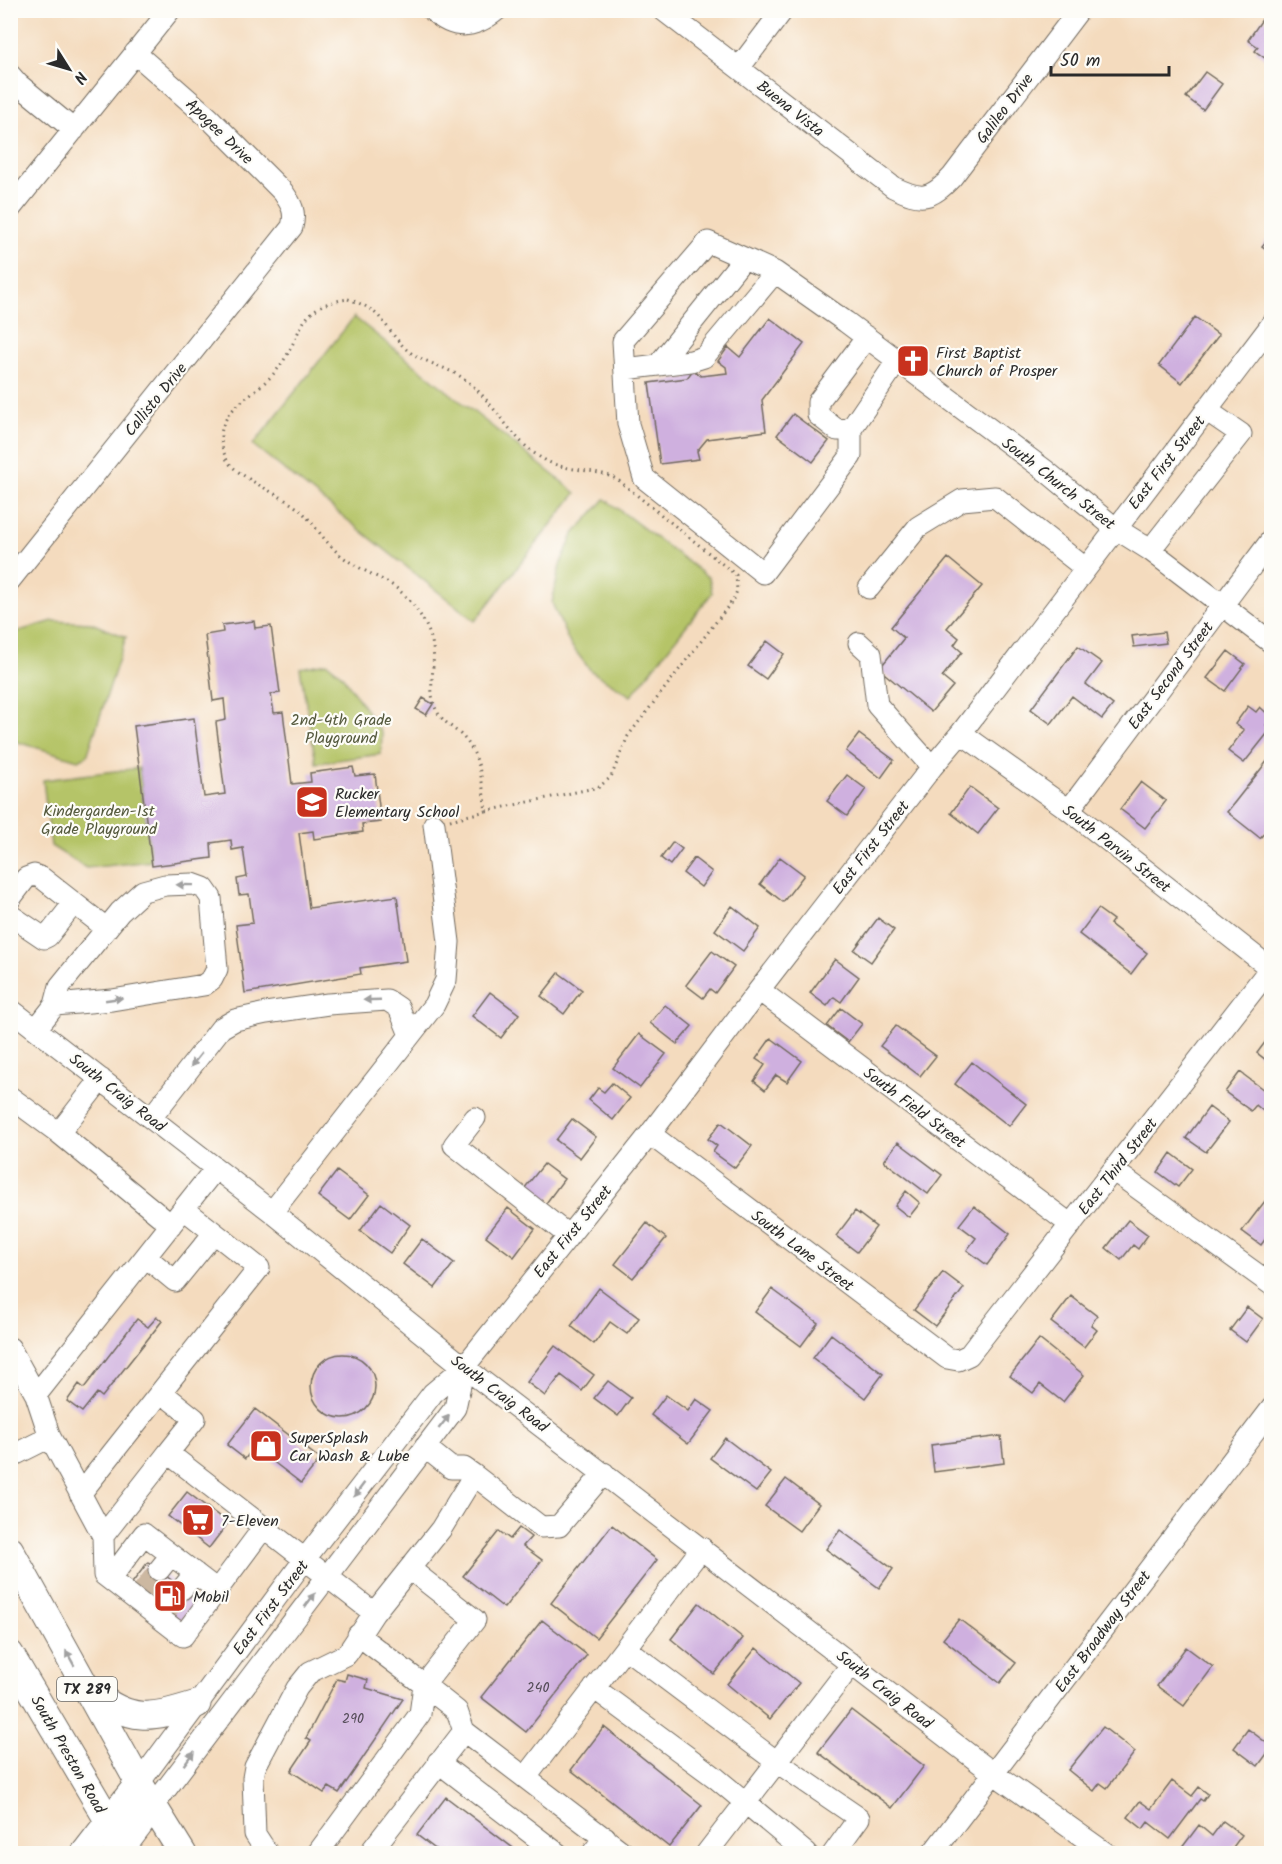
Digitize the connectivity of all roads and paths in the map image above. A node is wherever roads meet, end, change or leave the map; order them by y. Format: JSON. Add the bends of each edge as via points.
{"nodes":[{"id":1,"x":170,"y":10,"type":"edge"},
{"id":2,"x":432,"y":10,"type":"edge"},
{"id":3,"x":496,"y":10,"type":"edge"},
{"id":4,"x":663,"y":10,"type":"edge"},
{"id":5,"x":783,"y":10,"type":"edge"},
{"id":6,"x":1079,"y":10,"type":"edge"},
{"id":7,"x":135,"y":53,"type":"junction"},
{"id":8,"x":739,"y":68,"type":"junction"},
{"id":9,"x":10,"y":75,"type":"edge"},
{"id":10,"x":74,"y":130,"type":"junction"},
{"id":11,"x":922,"y":197,"type":"joint"},
{"id":12,"x":10,"y":209,"type":"edge"},
{"id":13,"x":295,"y":215,"type":"joint"},
{"id":14,"x":744,"y":258,"type":"junction"},
{"id":15,"x":775,"y":272,"type":"junction"},
{"id":16,"x":1272,"y":324,"type":"edge"},
{"id":17,"x":867,"y":337,"type":"junction"},
{"id":18,"x":898,"y":360,"type":"junction"},
{"id":19,"x":658,"y":365,"type":"junction"},
{"id":20,"x":625,"y":369,"type":"junction"},
{"id":21,"x":1206,"y":410,"type":"junction"},
{"id":22,"x":851,"y":429,"type":"junction"},
{"id":23,"x":1115,"y":528,"type":"junction"},
{"id":24,"x":1272,"y":540,"type":"edge"},
{"id":25,"x":1150,"y":550,"type":"junction"},
{"id":26,"x":1085,"y":568,"type":"junction"},
{"id":27,"x":10,"y":580,"type":"edge"},
{"id":28,"x":869,"y":588,"type":"dead end"},
{"id":29,"x":1222,"y":605,"type":"junction"},
{"id":30,"x":859,"y":643,"type":"dead end"},
{"id":31,"x":1272,"y":643,"type":"edge"},
{"id":32,"x":962,"y":733,"type":"junction"},
{"id":33,"x":932,"y":767,"type":"junction"},
{"id":34,"x":1069,"y":810,"type":"junction"},
{"id":35,"x":486,"y":811,"type":"junction"},
{"id":36,"x":434,"y":824,"type":"joint"},
{"id":37,"x":10,"y":899,"type":"edge"},
{"id":38,"x":74,"y":903,"type":"junction"},
{"id":39,"x":10,"y":915,"type":"edge"},
{"id":40,"x":106,"y":928,"type":"junction"},
{"id":41,"x":1271,"y":967,"type":"edge"},
{"id":42,"x":759,"y":990,"type":"junction"},
{"id":43,"x":55,"y":1005,"type":"junction"},
{"id":44,"x":10,"y":1009,"type":"edge"},
{"id":45,"x":36,"y":1029,"type":"junction"},
{"id":46,"x":410,"y":1035,"type":"junction"},
{"id":47,"x":101,"y":1079,"type":"junction"},
{"id":48,"x":10,"y":1097,"type":"edge"},
{"id":49,"x":152,"y":1118,"type":"junction"},
{"id":50,"x":475,"y":1118,"type":"dead end"},
{"id":51,"x":59,"y":1133,"type":"junction"},
{"id":52,"x":651,"y":1134,"type":"junction"},
{"id":53,"x":215,"y":1169,"type":"junction"},
{"id":54,"x":1114,"y":1171,"type":"junction"},
{"id":55,"x":272,"y":1212,"type":"junction"},
{"id":56,"x":177,"y":1217,"type":"junction"},
{"id":57,"x":1071,"y":1225,"type":"junction"},
{"id":58,"x":214,"y":1233,"type":"junction"},
{"id":59,"x":569,"y":1236,"type":"junction"},
{"id":60,"x":146,"y":1257,"type":"junction"},
{"id":61,"x":1272,"y":1285,"type":"edge"},
{"id":62,"x":10,"y":1348,"type":"edge"},
{"id":63,"x":958,"y":1360,"type":"joint"},
{"id":64,"x":464,"y":1367,"type":"junction"},
{"id":65,"x":161,"y":1392,"type":"junction"},
{"id":66,"x":36,"y":1395,"type":"junction"},
{"id":67,"x":1272,"y":1408,"type":"edge"},
{"id":68,"x":50,"y":1437,"type":"junction"},
{"id":69,"x":425,"y":1447,"type":"junction"},
{"id":70,"x":168,"y":1453,"type":"junction"},
{"id":71,"x":10,"y":1457,"type":"edge"},
{"id":72,"x":604,"y":1473,"type":"junction"},
{"id":73,"x":474,"y":1474,"type":"junction"},
{"id":74,"x":80,"y":1494,"type":"junction"},
{"id":75,"x":264,"y":1527,"type":"junction"},
{"id":76,"x":103,"y":1536,"type":"junction"},
{"id":77,"x":702,"y":1548,"type":"junction"},
{"id":78,"x":10,"y":1550,"type":"edge"},
{"id":79,"x":305,"y":1559,"type":"junction"},
{"id":80,"x":410,"y":1569,"type":"junction"},
{"id":81,"x":328,"y":1577,"type":"junction"},
{"id":82,"x":110,"y":1579,"type":"junction"},
{"id":83,"x":217,"y":1590,"type":"junction"},
{"id":84,"x":374,"y":1613,"type":"junction"},
{"id":85,"x":358,"y":1635,"type":"junction"},
{"id":86,"x":625,"y":1648,"type":"junction"},
{"id":87,"x":10,"y":1654,"type":"edge"},
{"id":88,"x":852,"y":1664,"type":"junction"},
{"id":89,"x":424,"y":1685,"type":"junction"},
{"id":90,"x":594,"y":1688,"type":"junction"},
{"id":91,"x":88,"y":1690,"type":"junction"},
{"id":92,"x":197,"y":1704,"type":"junction"},
{"id":93,"x":464,"y":1731,"type":"junction"},
{"id":94,"x":438,"y":1762,"type":"junction"},
{"id":95,"x":777,"y":1762,"type":"junction"},
{"id":96,"x":993,"y":1773,"type":"junction"},
{"id":97,"x":526,"y":1777,"type":"junction"},
{"id":98,"x":146,"y":1794,"type":"junction"},
{"id":99,"x":745,"y":1803,"type":"junction"},
{"id":100,"x":108,"y":1822,"type":"junction"},
{"id":101,"x":598,"y":1845,"type":"edge"},
{"id":102,"x":378,"y":1850,"type":"edge"},
{"id":103,"x":122,"y":1851,"type":"edge"},
{"id":104,"x":84,"y":1854,"type":"edge"},
{"id":105,"x":183,"y":1854,"type":"edge"},
{"id":106,"x":268,"y":1854,"type":"edge"},
{"id":107,"x":317,"y":1854,"type":"edge"},
{"id":108,"x":558,"y":1854,"type":"edge"},
{"id":109,"x":625,"y":1854,"type":"edge"},
{"id":110,"x":706,"y":1854,"type":"edge"},
{"id":111,"x":807,"y":1854,"type":"edge"},
{"id":112,"x":833,"y":1854,"type":"edge"},
{"id":113,"x":932,"y":1854,"type":"edge"},
{"id":114,"x":1107,"y":1854,"type":"edge"}],
"edges":[{"from":1,"to":7,"type":"street"},
{"from":2,"to":3,"type":"street","via":[[443,21],[467,27],[484,21]]},
{"from":4,"to":8,"type":"street","name":"Buena Vista"},
{"from":5,"to":8,"type":"street"},
{"from":6,"to":11,"type":"street","name":"Galileo Drive","via":[[952,177],[938,192]]},
{"from":7,"to":10,"type":"street"},
{"from":7,"to":13,"type":"street","name":"Apogee Drive","via":[[209,118],[283,192]]},
{"from":8,"to":11,"type":"street","name":"Buena Vista","via":[[893,187]]},
{"from":9,"to":10,"type":"street"},
{"from":10,"to":12,"type":"street"},
{"from":13,"to":27,"type":"street","name":"Callisto Drive","via":[[285,239]]},
{"from":14,"to":15,"type":"street","name":"South Church Street"},
{"from":14,"to":19,"type":"street"},
{"from":14,"to":20,"type":"street","name":"South Church Street","via":[[708,242],[623,341]]},
{"from":15,"to":17,"type":"street","name":"South Church Street"},
{"from":15,"to":19,"type":"street","via":[[704,357]]},
{"from":16,"to":21,"type":"street","name":"East First Street"},
{"from":17,"to":18,"type":"street","name":"South Church Street"},
{"from":17,"to":22,"type":"street","via":[[818,402],[818,415],[837,430]]},
{"from":18,"to":22,"type":"street"},
{"from":18,"to":23,"type":"street","name":"South Church Street"},
{"from":19,"to":20,"type":"street"},
{"from":20,"to":22,"type":"street","via":[[628,424],[644,478],[763,573],[851,456]]},
{"from":21,"to":23,"type":"street","name":"East First Street"},
{"from":21,"to":25,"type":"street","via":[[1241,434]]},
{"from":23,"to":25,"type":"street","name":"South Church Street"},
{"from":23,"to":26,"type":"street","name":"East First Street"},
{"from":24,"to":29,"type":"street","name":"East Second Street"},
{"from":25,"to":29,"type":"street","name":"South Church Street"},
{"from":26,"to":28,"type":"street","via":[[995,497],[962,500],[918,527]]},
{"from":26,"to":32,"type":"street","name":"East First Street"},
{"from":29,"to":31,"type":"street","name":"South Church Street"},
{"from":29,"to":34,"type":"street","name":"East Second Street"},
{"from":30,"to":33,"type":"street","via":[[871,654],[877,705]]},
{"from":32,"to":33,"type":"street","name":"East First Street"},
{"from":32,"to":34,"type":"street","name":"South Parvin Street"},
{"from":33,"to":42,"type":"street","name":"East First Street"},
{"from":34,"to":41,"type":"street","name":"South Parvin Street"},
{"from":35,"to":35,"type":"path","via":[[475,752],[438,714],[431,689],[431,637],[414,605],[389,584],[337,552],[302,512],[234,470],[227,460],[222,429],[228,413],[265,384],[288,355],[311,312],[328,302],[348,299],[372,310],[406,350],[464,379],[526,447],[544,460],[608,474],[618,480],[736,575],[733,600],[628,736],[611,777],[598,787]]},
{"from":35,"to":36,"type":"path"},
{"from":36,"to":46,"type":"street","via":[[449,942],[446,980],[434,1005]]},
{"from":37,"to":38,"type":"street","via":[[26,878],[34,875]]},
{"from":38,"to":39,"type":"street","via":[[44,938]]},
{"from":38,"to":40,"type":"street"},
{"from":40,"to":43,"type":"street","via":[[60,986]]},
{"from":43,"to":40,"type":"street","one_way":true,"via":[[204,985],[217,969],[211,898],[204,888],[193,884],[165,885],[143,891]]},
{"from":41,"to":54,"type":"street","name":"East Third Street"},
{"from":42,"to":52,"type":"street","name":"East First Street"},
{"from":42,"to":57,"type":"street","name":"South Field Street"},
{"from":43,"to":45,"type":"street"},
{"from":44,"to":45,"type":"street","name":"South Craig Road"},
{"from":45,"to":47,"type":"street","name":"South Craig Road"},
{"from":46,"to":49,"type":"street","one_way":true,"via":[[399,1008],[387,1000],[317,1005],[235,1020],[221,1028]]},
{"from":46,"to":55,"type":"street"},
{"from":47,"to":49,"type":"street","name":"South Craig Road"},
{"from":47,"to":51,"type":"street"},
{"from":48,"to":51,"type":"street"},
{"from":49,"to":53,"type":"street","name":"South Craig Road"},
{"from":50,"to":59,"type":"street","via":[[454,1145]]},
{"from":51,"to":56,"type":"street"},
{"from":52,"to":59,"type":"street","name":"East First Street"},
{"from":52,"to":63,"type":"street","name":"South Lane Street","via":[[947,1358]]},
{"from":53,"to":55,"type":"street","name":"South Craig Road"},
{"from":53,"to":56,"type":"street"},
{"from":54,"to":57,"type":"street","name":"East Third Street"},
{"from":54,"to":61,"type":"street"},
{"from":55,"to":64,"type":"street","name":"South Craig Road"},
{"from":56,"to":58,"type":"street"},
{"from":56,"to":60,"type":"street"},
{"from":57,"to":63,"type":"street","name":"East Third Street","via":[[969,1355]]},
{"from":58,"to":60,"type":"street","via":[[175,1281]]},
{"from":58,"to":65,"type":"street","via":[[259,1268]]},
{"from":59,"to":64,"type":"street","name":"East First Street"},
{"from":60,"to":66,"type":"street"},
{"from":62,"to":66,"type":"street"},
{"from":69,"to":64,"type":"street","name":"East First Street","one_way":true,"via":[[455,1408]]},
{"from":64,"to":72,"type":"street","name":"South Craig Road"},
{"from":64,"to":79,"type":"street","name":"East First Street","one_way":true,"via":[[433,1393]]},
{"from":65,"to":70,"type":"street","via":[[195,1419]]},
{"from":65,"to":74,"type":"street"},
{"from":66,"to":68,"type":"street"},
{"from":67,"to":96,"type":"street","name":"East Broadway Street"},
{"from":68,"to":71,"type":"street"},
{"from":68,"to":74,"type":"street"},
{"from":69,"to":73,"type":"street","via":[[452,1468],[464,1468]]},
{"from":69,"to":81,"type":"street","name":"East First Street"},
{"from":70,"to":75,"type":"street"},
{"from":70,"to":76,"type":"street"},
{"from":72,"to":73,"type":"street","via":[[559,1526],[541,1527]]},
{"from":72,"to":77,"type":"street","name":"South Craig Road"},
{"from":73,"to":80,"type":"street","via":[[441,1529]]},
{"from":74,"to":76,"type":"street"},
{"from":75,"to":79,"type":"street"},
{"from":75,"to":83,"type":"street"},
{"from":76,"to":82,"type":"street","via":[[104,1575]]},
{"from":77,"to":86,"type":"street"},
{"from":77,"to":88,"type":"street","name":"South Craig Road"},
{"from":91,"to":78,"type":"main road","number":"TX 289","one_way":true},
{"from":79,"to":81,"type":"street"},
{"from":79,"to":92,"type":"street","name":"East First Street"},
{"from":80,"to":84,"type":"street"},
{"from":80,"to":89,"type":"street","via":[[475,1620]]},
{"from":81,"to":84,"type":"street"},
{"from":98,"to":81,"type":"street","name":"East First Street","one_way":true},
{"from":82,"to":83,"type":"street","via":[[140,1595],[183,1636]]},
{"from":82,"to":83,"type":"street","via":[[144,1534],[165,1563],[189,1581]]},
{"from":84,"to":85,"type":"street"},
{"from":85,"to":89,"type":"street"},
{"from":85,"to":106,"type":"street","via":[[347,1654],[310,1672],[297,1688],[255,1767],[255,1834]]},
{"from":86,"to":90,"type":"street"},
{"from":86,"to":95,"type":"street"},
{"from":87,"to":100,"type":"main road","name":"South Preston Road","number":"TX 289"},
{"from":88,"to":95,"type":"street"},
{"from":88,"to":96,"type":"street","name":"South Craig Road"},
{"from":89,"to":93,"type":"street","via":[[457,1711]]},
{"from":89,"to":107,"type":"street","via":[[420,1714]]},
{"from":90,"to":97,"type":"street"},
{"from":90,"to":99,"type":"street"},
{"from":91,"to":92,"type":"main road","via":[[119,1710],[142,1716]]},
{"from":91,"to":98,"type":"main road","number":"TX 289"},
{"from":92,"to":98,"type":"street","name":"East First Street"},
{"from":93,"to":94,"type":"street"},
{"from":93,"to":97,"type":"street"},
{"from":94,"to":102,"type":"street"},
{"from":94,"to":108,"type":"street"},
{"from":95,"to":99,"type":"street"},
{"from":95,"to":112,"type":"street","via":[[859,1818]]},
{"from":96,"to":113,"type":"street","name":"East Broadway Street"},
{"from":96,"to":114,"type":"street","name":"South Craig Road"},
{"from":97,"to":101,"type":"street"},
{"from":98,"to":100,"type":"main road","name":"East First Street"},
{"from":98,"to":103,"type":"main road","name":"East First Street"},
{"from":98,"to":105,"type":"main road","number":"TX 289"},
{"from":99,"to":110,"type":"street"},
{"from":99,"to":111,"type":"street"},
{"from":100,"to":103,"type":"main road","name":"South Preston Road","number":"TX 289"},
{"from":100,"to":104,"type":"main road","name":"East First Street"},
{"from":101,"to":109,"type":"street"}]}
